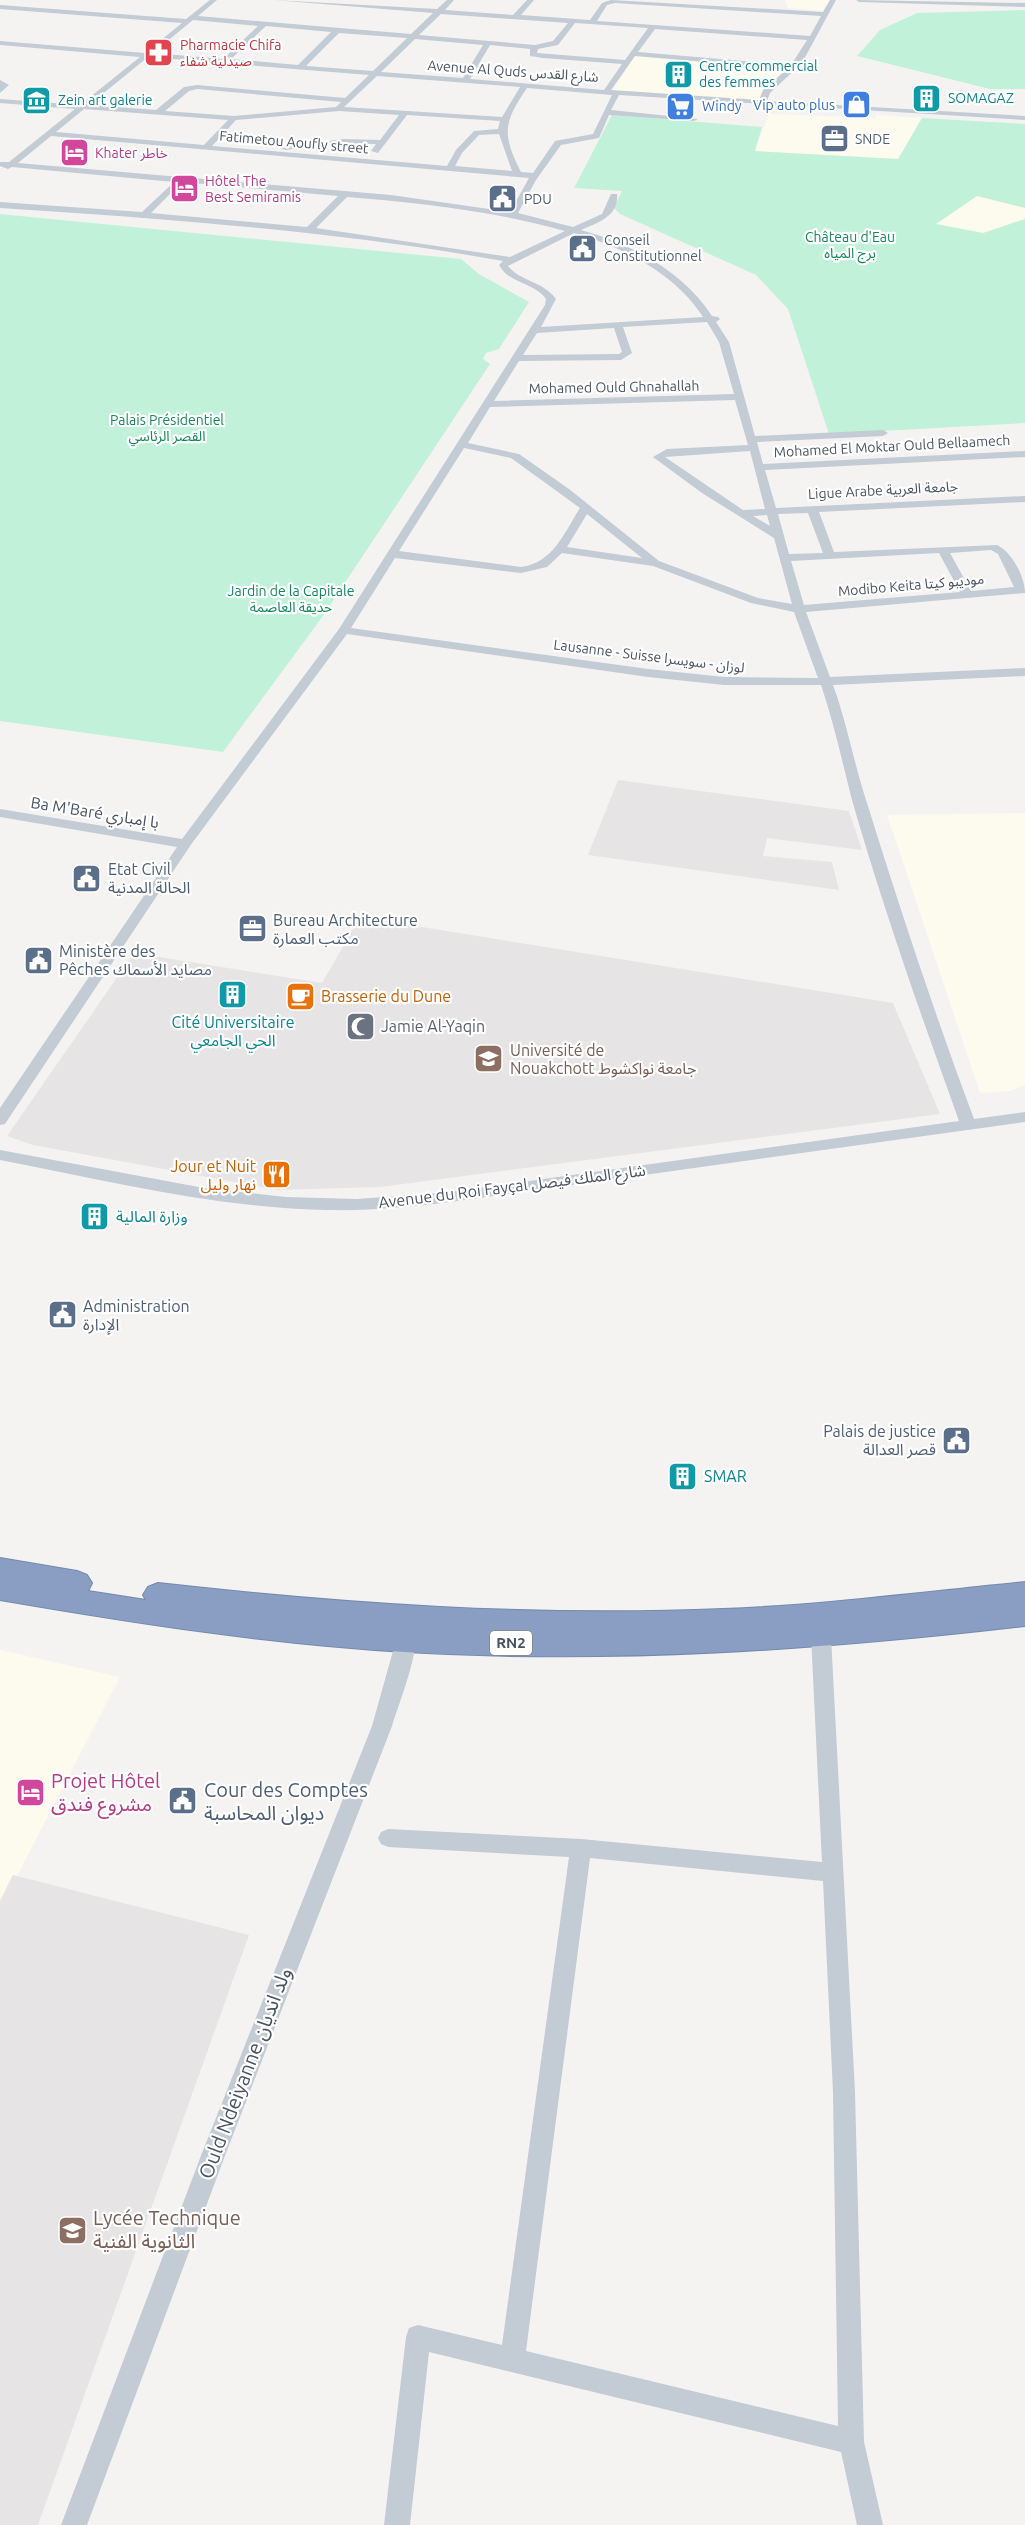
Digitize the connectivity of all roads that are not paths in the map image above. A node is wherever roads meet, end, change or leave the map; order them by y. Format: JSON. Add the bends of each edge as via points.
{"nodes":[{"id":1,"x":214,"y":0,"type":"edge"},
{"id":2,"x":276,"y":0,"type":"edge"},
{"id":3,"x":451,"y":0,"type":"edge"},
{"id":4,"x":531,"y":0,"type":"edge"},
{"id":5,"x":833,"y":0,"type":"edge"},
{"id":6,"x":859,"y":0,"type":"edge"},
{"id":7,"x":292,"y":1,"type":"edge"},
{"id":8,"x":687,"y":2,"type":"edge"},
{"id":9,"x":1025,"y":5,"type":"edge"},
{"id":10,"x":0,"y":7,"type":"edge"},
{"id":11,"x":436,"y":12,"type":"junction"},
{"id":12,"x":680,"y":12,"type":"dead end"},
{"id":13,"x":826,"y":14,"type":"junction"},
{"id":14,"x":515,"y":17,"type":"junction"},
{"id":15,"x":190,"y":19,"type":"junction"},
{"id":16,"x":675,"y":20,"type":"dead end"},
{"id":17,"x":573,"y":21,"type":"junction"},
{"id":18,"x":592,"y":22,"type":"junction"},
{"id":19,"x":264,"y":24,"type":"junction"},
{"id":20,"x":652,"y":27,"type":"junction"},
{"id":21,"x":670,"y":28,"type":"junction"},
{"id":22,"x":337,"y":30,"type":"junction"},
{"id":23,"x":411,"y":36,"type":"junction"},
{"id":24,"x":813,"y":38,"type":"junction"},
{"id":25,"x":0,"y":43,"type":"edge"},
{"id":26,"x":488,"y":43,"type":"junction"},
{"id":27,"x":535,"y":47,"type":"junction"},
{"id":28,"x":632,"y":54,"type":"junction"},
{"id":29,"x":146,"y":55,"type":"junction"},
{"id":30,"x":225,"y":62,"type":"junction"},
{"id":31,"x":626,"y":62,"type":"junction"},
{"id":32,"x":794,"y":67,"type":"junction"},
{"id":33,"x":299,"y":68,"type":"junction"},
{"id":34,"x":374,"y":74,"type":"junction"},
{"id":35,"x":465,"y":81,"type":"junction"},
{"id":36,"x":525,"y":86,"type":"junction"},
{"id":37,"x":606,"y":92,"type":"junction"},
{"id":38,"x":617,"y":93,"type":"junction"},
{"id":39,"x":347,"y":100,"type":"junction"},
{"id":40,"x":0,"y":101,"type":"edge"},
{"id":41,"x":762,"y":103,"type":"junction"},
{"id":42,"x":81,"y":107,"type":"junction"},
{"id":43,"x":339,"y":109,"type":"junction"},
{"id":44,"x":606,"y":111,"type":"junction"},
{"id":45,"x":158,"y":112,"type":"junction"},
{"id":46,"x":404,"y":114,"type":"junction"},
{"id":47,"x":234,"y":118,"type":"junction"},
{"id":48,"x":1025,"y":118,"type":"edge"},
{"id":49,"x":502,"y":119,"type":"junction"},
{"id":50,"x":694,"y":119,"type":"dead end"},
{"id":51,"x":501,"y":131,"type":"junction"},
{"id":52,"x":50,"y":134,"type":"junction"},
{"id":53,"x":381,"y":142,"type":"junction"},
{"id":54,"x":205,"y":148,"type":"junction"},
{"id":55,"x":249,"y":152,"type":"junction"},
{"id":56,"x":366,"y":161,"type":"junction"},
{"id":57,"x":0,"y":164,"type":"edge"},
{"id":58,"x":11,"y":164,"type":"junction"},
{"id":59,"x":449,"y":169,"type":"junction"},
{"id":60,"x":0,"y":173,"type":"edge"},
{"id":61,"x":518,"y":175,"type":"junction"},
{"id":62,"x":536,"y":176,"type":"junction"},
{"id":63,"x":180,"y":180,"type":"junction"},
{"id":64,"x":344,"y":195,"type":"junction"},
{"id":65,"x":614,"y":196,"type":"dead end"},
{"id":66,"x":0,"y":205,"type":"edge"},
{"id":67,"x":513,"y":214,"type":"junction"},
{"id":68,"x":144,"y":215,"type":"junction"},
{"id":69,"x":311,"y":228,"type":"junction"},
{"id":70,"x":574,"y":230,"type":"junction"},
{"id":71,"x":510,"y":260,"type":"junction"},
{"id":72,"x":715,"y":319,"type":"junction"},
{"id":73,"x":618,"y":325,"type":"junction"},
{"id":74,"x":535,"y":330,"type":"junction"},
{"id":75,"x":518,"y":358,"type":"junction"},
{"id":76,"x":739,"y":398,"type":"junction"},
{"id":77,"x":490,"y":404,"type":"junction"},
{"id":78,"x":883,"y":433,"type":"dead end"},
{"id":79,"x":752,"y":444,"type":"junction"},
{"id":80,"x":462,"y":445,"type":"junction"},
{"id":81,"x":1025,"y":454,"type":"edge"},
{"id":82,"x":760,"y":467,"type":"junction"},
{"id":83,"x":1025,"y":500,"type":"edge"},
{"id":84,"x":812,"y":508,"type":"junction"},
{"id":85,"x":585,"y":510,"type":"junction"},
{"id":86,"x":771,"y":511,"type":"junction"},
{"id":87,"x":742,"y":513,"type":"junction"},
{"id":88,"x":778,"y":536,"type":"junction"},
{"id":89,"x":558,"y":549,"type":"junction"},
{"id":90,"x":942,"y":549,"type":"junction"},
{"id":91,"x":393,"y":554,"type":"junction"},
{"id":92,"x":829,"y":555,"type":"junction"},
{"id":93,"x":786,"y":558,"type":"junction"},
{"id":94,"x":655,"y":563,"type":"junction"},
{"id":95,"x":1023,"y":590,"type":"edge"},
{"id":96,"x":967,"y":595,"type":"junction"},
{"id":97,"x":799,"y":609,"type":"junction"},
{"id":98,"x":344,"y":630,"type":"junction"},
{"id":99,"x":1025,"y":672,"type":"edge"},
{"id":100,"x":825,"y":682,"type":"junction"},
{"id":101,"x":0,"y":813,"type":"edge"},
{"id":102,"x":185,"y":844,"type":"junction"},
{"id":103,"x":1025,"y":1118,"type":"edge"},
{"id":104,"x":0,"y":1120,"type":"edge"},
{"id":105,"x":968,"y":1125,"type":"junction"},
{"id":106,"x":0,"y":1155,"type":"edge"},
{"id":107,"x":0,"y":1570,"type":"edge"},
{"id":108,"x":0,"y":1588,"type":"edge"},
{"id":109,"x":1025,"y":1594,"type":"edge"},
{"id":110,"x":1025,"y":1614,"type":"edge"},
{"id":111,"x":407,"y":1630,"type":"junction"},
{"id":112,"x":821,"y":1636,"type":"junction"},
{"id":113,"x":388,"y":1838,"type":"dead end"},
{"id":114,"x":581,"y":1848,"type":"junction"},
{"id":115,"x":834,"y":1873,"type":"junction"},
{"id":116,"x":513,"y":2359,"type":"junction"},
{"id":117,"x":851,"y":2442,"type":"junction"},
{"id":118,"x":74,"y":2525,"type":"edge"},
{"id":119,"x":397,"y":2525,"type":"edge"},
{"id":120,"x":870,"y":2525,"type":"edge"}],
"edges":[{"from":1,"to":15,"type":"street"},
{"from":2,"to":7,"type":"street"},
{"from":3,"to":11,"type":"street"},
{"from":4,"to":14,"type":"street"},
{"from":5,"to":13,"type":"street"},
{"from":6,"to":9,"type":"street"},
{"from":7,"to":11,"type":"street"},
{"from":8,"to":12,"type":"street"},
{"from":8,"to":13,"type":"street"},
{"from":8,"to":18,"type":"street","via":[[610,1]]},
{"from":10,"to":15,"type":"street"},
{"from":11,"to":14,"type":"street"},
{"from":11,"to":23,"type":"street"},
{"from":13,"to":24,"type":"street"},
{"from":14,"to":17,"type":"street"},
{"from":15,"to":19,"type":"street"},
{"from":15,"to":29,"type":"street"},
{"from":16,"to":21,"type":"street"},
{"from":17,"to":18,"type":"street"},
{"from":17,"to":27,"type":"street","via":[[555,43]]},
{"from":18,"to":20,"type":"street"},
{"from":19,"to":22,"type":"street"},
{"from":19,"to":30,"type":"street"},
{"from":20,"to":21,"type":"street"},
{"from":20,"to":28,"type":"street"},
{"from":21,"to":24,"type":"street"},
{"from":22,"to":23,"type":"street"},
{"from":22,"to":33,"type":"street"},
{"from":23,"to":26,"type":"street"},
{"from":23,"to":34,"type":"street"},
{"from":24,"to":32,"type":"street"},
{"from":25,"to":29,"type":"street","name":"Avenue Al Quds شارع القدس"},
{"from":26,"to":27,"type":"street"},
{"from":26,"to":35,"type":"street"},
{"from":27,"to":31,"type":"street","via":[[533,54],[543,57]]},
{"from":28,"to":31,"type":"street"},
{"from":28,"to":32,"type":"street"},
{"from":29,"to":30,"type":"street","name":"Avenue Al Quds شارع القدس"},
{"from":29,"to":42,"type":"street"},
{"from":30,"to":33,"type":"street","name":"Avenue Al Quds شارع القدس"},
{"from":31,"to":37,"type":"street"},
{"from":32,"to":41,"type":"street","via":[[766,92]]},
{"from":33,"to":34,"type":"street","name":"Avenue Al Quds شارع القدس"},
{"from":34,"to":35,"type":"street","name":"Avenue Al Quds شارع القدس"},
{"from":34,"to":39,"type":"street"},
{"from":35,"to":36,"type":"street","name":"Avenue Al Quds شارع القدس"},
{"from":36,"to":37,"type":"street","name":"Avenue Al Quds شارع القدس"},
{"from":36,"to":49,"type":"street"},
{"from":37,"to":38,"type":"street","name":"Avenue Al Quds شارع القدس"},
{"from":38,"to":41,"type":"street","name":"Avenue Al Quds شارع القدس"},
{"from":38,"to":44,"type":"street"},
{"from":39,"to":43,"type":"street"},
{"from":39,"to":45,"type":"street","via":[[197,87],[187,89]]},
{"from":40,"to":42,"type":"street"},
{"from":41,"to":48,"type":"street","name":"Avenue Al Quds شارع القدس"},
{"from":42,"to":45,"type":"street"},
{"from":42,"to":52,"type":"street"},
{"from":43,"to":46,"type":"street"},
{"from":43,"to":47,"type":"street"},
{"from":44,"to":50,"type":"street"},
{"from":44,"to":62,"type":"street","via":[[596,136],[558,143]]},
{"from":45,"to":47,"type":"street"},
{"from":46,"to":49,"type":"street"},
{"from":46,"to":53,"type":"street"},
{"from":47,"to":54,"type":"street"},
{"from":49,"to":51,"type":"street"},
{"from":51,"to":59,"type":"street","via":[[477,134]]},
{"from":51,"to":61,"type":"street"},
{"from":52,"to":54,"type":"street","name":"Fatimetou Aoufly street"},
{"from":52,"to":58,"type":"street"},
{"from":53,"to":55,"type":"street","via":[[337,142]]},
{"from":53,"to":56,"type":"street"},
{"from":54,"to":55,"type":"street","name":"Fatimetou Aoufly street"},
{"from":55,"to":56,"type":"street","name":"Fatimetou Aoufly street"},
{"from":56,"to":59,"type":"street","name":"Fatimetou Aoufly street"},
{"from":57,"to":58,"type":"street"},
{"from":58,"to":60,"type":"street"},
{"from":58,"to":63,"type":"street"},
{"from":59,"to":61,"type":"street","name":"Fatimetou Aoufly street"},
{"from":61,"to":62,"type":"street","name":"Fatimetou Aoufly street"},
{"from":62,"to":67,"type":"street"},
{"from":63,"to":64,"type":"street"},
{"from":63,"to":68,"type":"street"},
{"from":64,"to":67,"type":"street"},
{"from":64,"to":69,"type":"street"},
{"from":65,"to":70,"type":"street","via":[[608,214]]},
{"from":66,"to":68,"type":"street"},
{"from":67,"to":70,"type":"street"},
{"from":68,"to":69,"type":"street"},
{"from":69,"to":71,"type":"street","via":[[424,243]]},
{"from":70,"to":71,"type":"street"},
{"from":70,"to":72,"type":"street","via":[[615,244],[666,272]]},
{"from":71,"to":74,"type":"street","via":[[503,265],[505,270],[541,288],[551,299]]},
{"from":72,"to":73,"type":"street"},
{"from":72,"to":76,"type":"street"},
{"from":73,"to":74,"type":"street"},
{"from":73,"to":75,"type":"street","via":[[627,353],[621,357]]},
{"from":74,"to":75,"type":"street"},
{"from":75,"to":77,"type":"street"},
{"from":76,"to":77,"type":"street","name":"Mohamed Ould Ghnahallah"},
{"from":76,"to":79,"type":"street"},
{"from":77,"to":80,"type":"street"},
{"from":78,"to":79,"type":"street"},
{"from":79,"to":82,"type":"street"},
{"from":79,"to":87,"type":"street","via":[[667,452],[657,457]]},
{"from":80,"to":85,"type":"street","via":[[515,456]]},
{"from":80,"to":91,"type":"street"},
{"from":81,"to":82,"type":"street","name":"Mohamed El Moktar Ould Bellaamech"},
{"from":82,"to":86,"type":"street"},
{"from":83,"to":84,"type":"street","name":"Ligue Arabe جامعة العربية"},
{"from":84,"to":86,"type":"street","name":"Ligue Arabe جامعة العربية"},
{"from":84,"to":92,"type":"street"},
{"from":85,"to":89,"type":"street"},
{"from":85,"to":94,"type":"street"},
{"from":86,"to":87,"type":"street","name":"Ligue Arabe جامعة العربية"},
{"from":86,"to":88,"type":"street"},
{"from":87,"to":88,"type":"street"},
{"from":88,"to":93,"type":"street"},
{"from":89,"to":91,"type":"street","via":[[545,565],[532,570]]},
{"from":89,"to":94,"type":"street"},
{"from":90,"to":92,"type":"street"},
{"from":90,"to":95,"type":"street","via":[[999,549]]},
{"from":90,"to":96,"type":"street"},
{"from":91,"to":98,"type":"street"},
{"from":92,"to":93,"type":"street"},
{"from":93,"to":97,"type":"street"},
{"from":94,"to":97,"type":"street","name":"Modibo Keita موديبو كيتا","via":[[747,599]]},
{"from":95,"to":96,"type":"street","name":"Modibo Keita موديبو كيتا"},
{"from":96,"to":97,"type":"street","name":"Modibo Keita موديبو كيتا"},
{"from":97,"to":100,"type":"street"},
{"from":98,"to":100,"type":"street","name":"Lausanne - Suisse لوزان - سويسرا","via":[[700,679]]},
{"from":98,"to":102,"type":"street"},
{"from":99,"to":100,"type":"street","name":"Lausanne - Suisse لوزان - سويسرا"},
{"from":100,"to":105,"type":"street","via":[[921,996]]},
{"from":101,"to":102,"type":"street","name":"Ba M'Baré با إمباري"},
{"from":102,"to":104,"type":"street"},
{"from":103,"to":105,"type":"street","name":"Avenue du Roi Fayçal شارع الملك فيصل"},
{"from":105,"to":106,"type":"street","name":"Avenue du Roi Fayçal شارع الملك فيصل","via":[[450,1197],[356,1205],[300,1204],[224,1195]]},
{"from":107,"to":111,"type":"highway","number":"RN2","via":[[135,1593],[312,1612]]},
{"from":108,"to":111,"type":"highway","number":"RN2","via":[[226,1622]]},
{"from":109,"to":111,"type":"highway","number":"RN2","via":[[723,1621]]},
{"from":110,"to":112,"type":"highway","number":"RN2"},
{"from":111,"to":112,"type":"highway","number":"RN2","via":[[618,1645]]},
{"from":111,"to":118,"type":"street","name":"Ould Ndeiyanne ولد انديان","via":[[382,1726],[218,2142]]},
{"from":112,"to":115,"type":"street"},
{"from":113,"to":114,"type":"street"},
{"from":114,"to":115,"type":"street"},
{"from":114,"to":116,"type":"street"},
{"from":115,"to":117,"type":"street","via":[[844,2092]]},
{"from":116,"to":117,"type":"street"},
{"from":116,"to":119,"type":"street","via":[[418,2337]]},
{"from":117,"to":120,"type":"street"}]}
